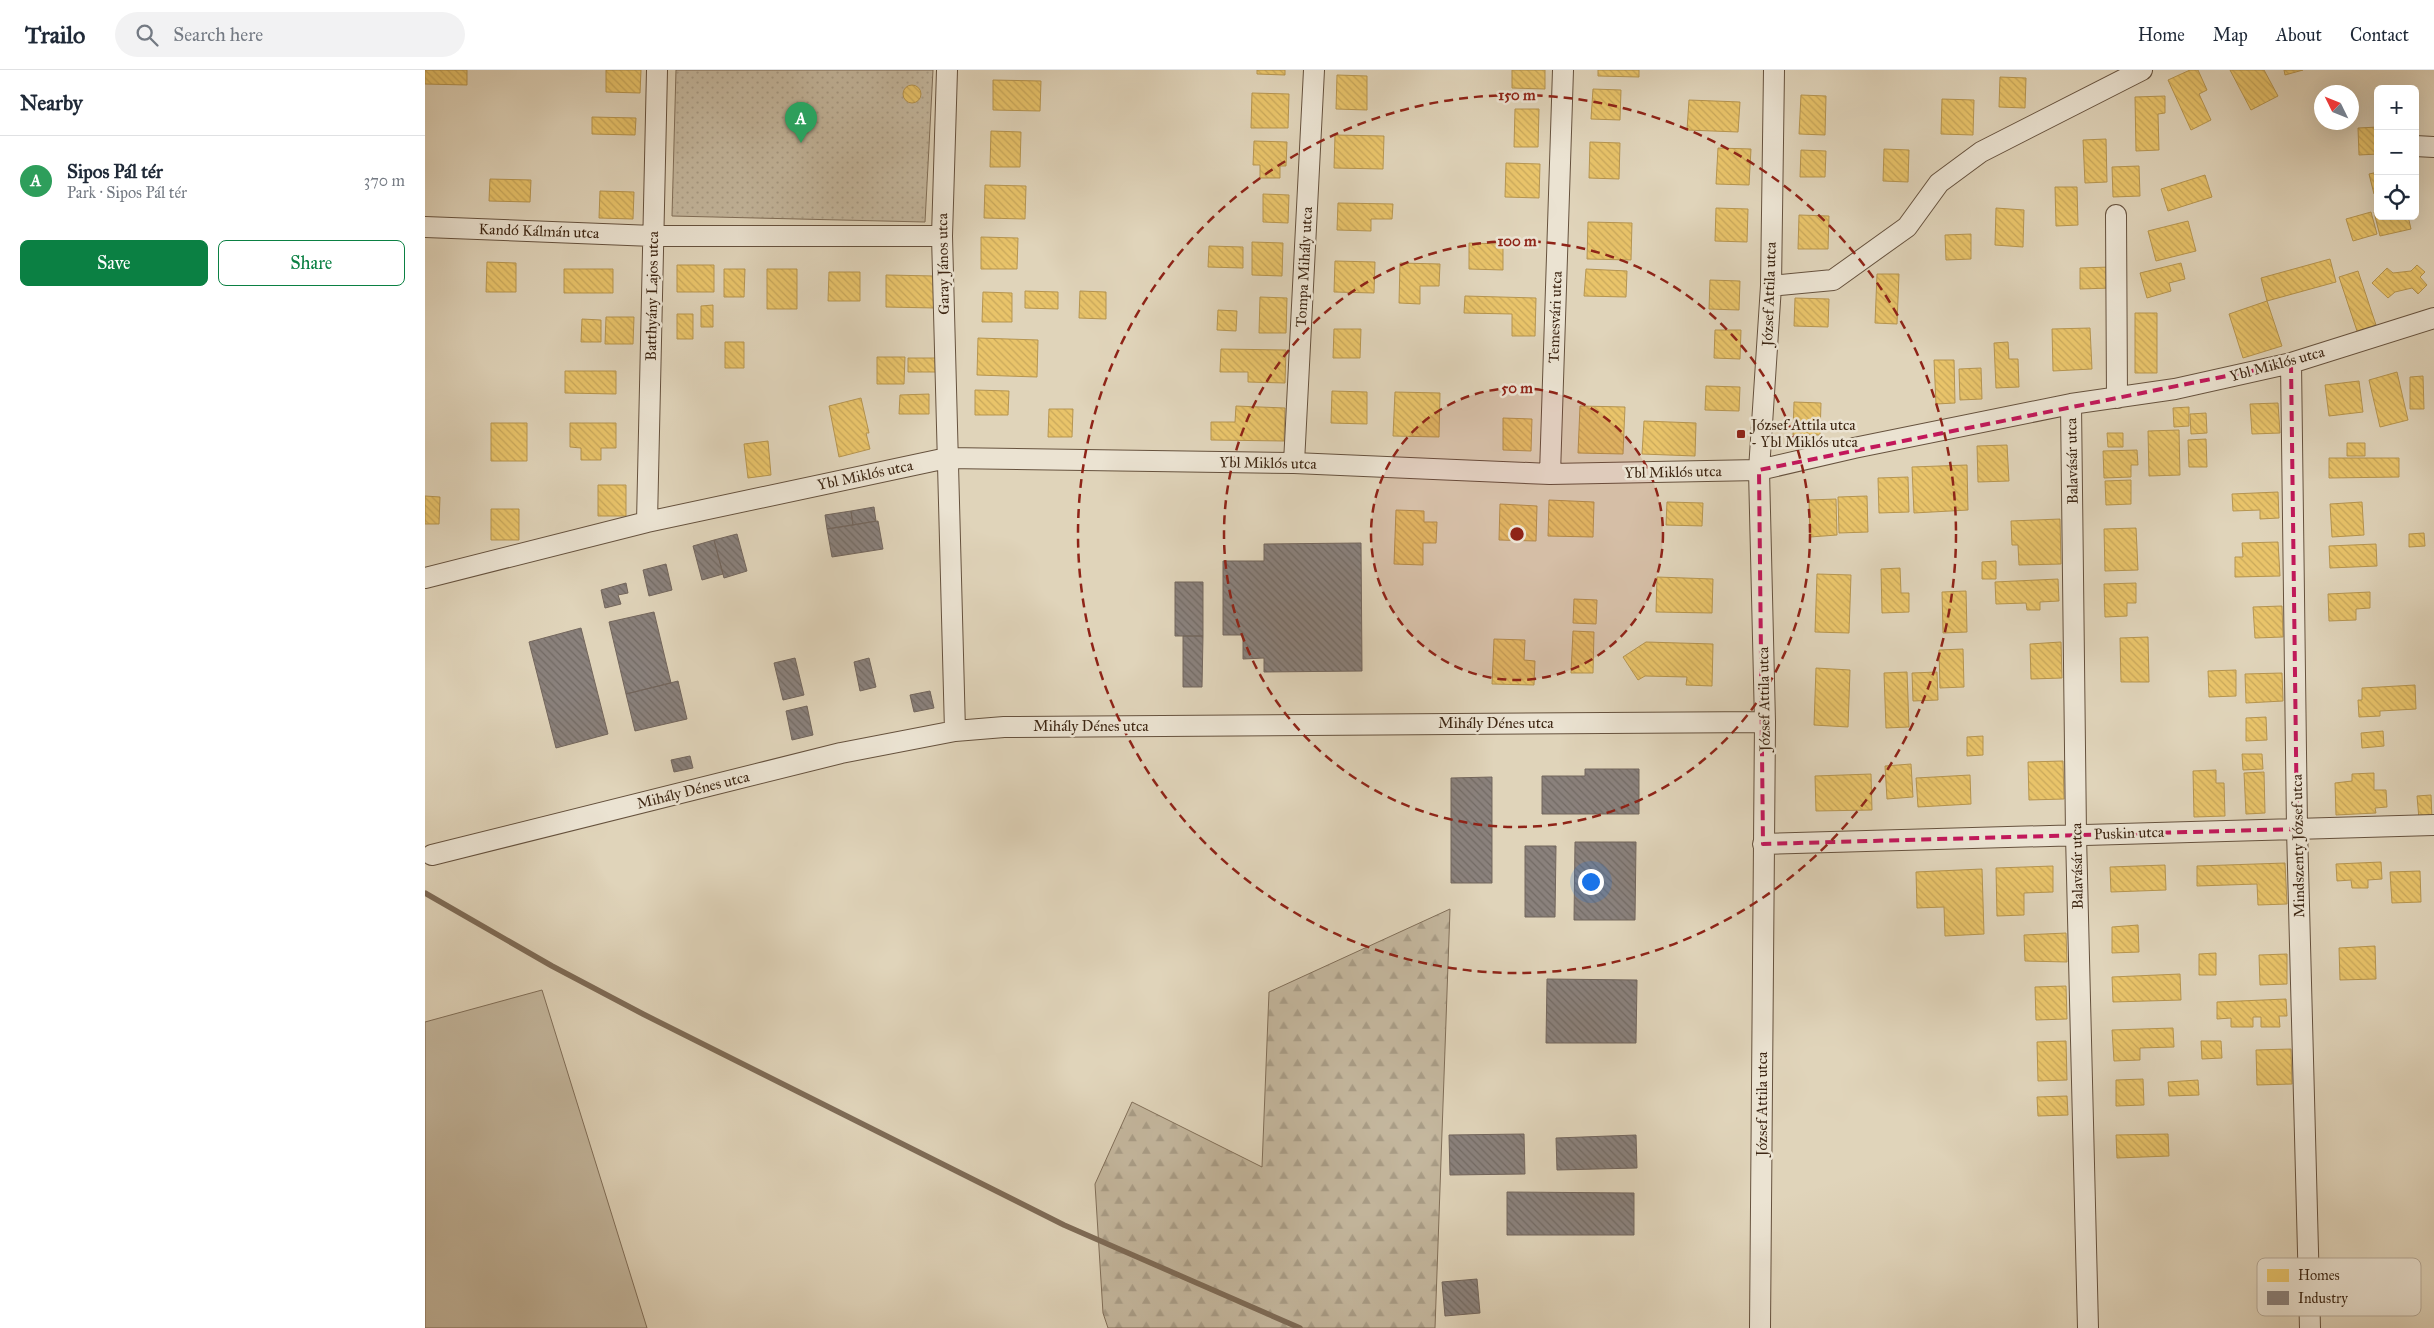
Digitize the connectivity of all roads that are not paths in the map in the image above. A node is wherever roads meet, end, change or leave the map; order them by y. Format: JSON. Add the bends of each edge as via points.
{"nodes":[{"id":1,"x":657,"y":70,"type":"edge"},
{"id":2,"x":947,"y":70,"type":"edge"},
{"id":3,"x":1314,"y":70,"type":"edge"},
{"id":4,"x":1563,"y":70,"type":"edge"},
{"id":5,"x":1774,"y":70,"type":"edge"},
{"id":6,"x":2143,"y":70,"type":"edge"},
{"id":7,"x":2419,"y":146,"type":"edge"},
{"id":8,"x":2434,"y":147,"type":"edge"},
{"id":9,"x":2116,"y":215,"type":"dead end"},
{"id":10,"x":425,"y":227,"type":"edge"},
{"id":11,"x":653,"y":236,"type":"junction"},
{"id":12,"x":942,"y":236,"type":"junction"},
{"id":13,"x":1771,"y":286,"type":"junction"},
{"id":14,"x":2434,"y":318,"type":"edge"},
{"id":15,"x":2291,"y":363,"type":"junction"},
{"id":16,"x":2117,"y":398,"type":"junction"},
{"id":17,"x":2071,"y":404,"type":"junction"},
{"id":18,"x":947,"y":458,"type":"junction"},
{"id":19,"x":1294,"y":463,"type":"junction"},
{"id":20,"x":1759,"y":470,"type":"junction"},
{"id":21,"x":1550,"y":474,"type":"junction"},
{"id":22,"x":647,"y":522,"type":"junction"},
{"id":23,"x":425,"y":578,"type":"edge"},
{"id":24,"x":1765,"y":722,"type":"junction"},
{"id":25,"x":955,"y":731,"type":"junction"},
{"id":26,"x":2434,"y":825,"type":"edge"},
{"id":27,"x":2297,"y":829,"type":"junction"},
{"id":28,"x":2076,"y":835,"type":"junction"},
{"id":29,"x":1763,"y":844,"type":"junction"},
{"id":30,"x":432,"y":855,"type":"dead end"},
{"id":31,"x":2308,"y":1258,"type":"edge"},
{"id":32,"x":1760,"y":1328,"type":"edge"},
{"id":33,"x":2088,"y":1328,"type":"edge"}],
"edges":[{"from":1,"to":11,"type":"street","name":"Batthyány Lajos utca"},
{"from":2,"to":12,"type":"street","name":"Garay János utca"},
{"from":3,"to":19,"type":"street","name":"Tompa Mihály utca"},
{"from":4,"to":21,"type":"street","name":"Temesvári utca"},
{"from":5,"to":13,"type":"street","name":"József Attila utca"},
{"from":6,"to":13,"type":"street","via":[[1981,152],[1939,182],[1907,227],[1833,280]]},
{"from":7,"to":8,"type":"street"},
{"from":9,"to":16,"type":"street"},
{"from":10,"to":11,"type":"street","name":"Kandó Kálmán utca"},
{"from":11,"to":12,"type":"street","name":"Kandó Kálmán utca"},
{"from":11,"to":22,"type":"street","name":"Batthyány Lajos utca"},
{"from":12,"to":18,"type":"street","name":"Garay János utca"},
{"from":13,"to":20,"type":"street","name":"József Attila utca"},
{"from":14,"to":15,"type":"street","name":"Ybl Miklós utca"},
{"from":15,"to":16,"type":"street","name":"Ybl Miklós utca","via":[[2175,389]]},
{"from":15,"to":27,"type":"street","name":"Mindszenty József utca"},
{"from":16,"to":17,"type":"street","name":"Ybl Miklós utca"},
{"from":17,"to":20,"type":"street","name":"Ybl Miklós utca"},
{"from":17,"to":28,"type":"street","name":"Balavásár utca"},
{"from":18,"to":19,"type":"street","name":"Ybl Miklós utca"},
{"from":18,"to":22,"type":"street","name":"Ybl Miklós utca"},
{"from":18,"to":25,"type":"street","name":"Garay János utca"},
{"from":19,"to":21,"type":"street","name":"Ybl Miklós utca"},
{"from":20,"to":21,"type":"street","name":"Ybl Miklós utca"},
{"from":20,"to":24,"type":"street","name":"József Attila utca"},
{"from":22,"to":23,"type":"street","name":"Ybl Miklós utca"},
{"from":24,"to":25,"type":"street","name":"Mihály Dénes utca","via":[[1014,726]]},
{"from":24,"to":29,"type":"street","name":"József Attila utca"},
{"from":25,"to":30,"type":"street","name":"Mihály Dénes utca","via":[[841,753]]},
{"from":26,"to":27,"type":"street","name":"Puskin utca"},
{"from":27,"to":28,"type":"street","name":"Puskin utca"},
{"from":27,"to":31,"type":"street","name":"Mindszenty József utca"},
{"from":28,"to":29,"type":"street","name":"Puskin utca"},
{"from":28,"to":33,"type":"street","name":"Balavásár utca"},
{"from":29,"to":32,"type":"street","name":"József Attila utca"}]}
